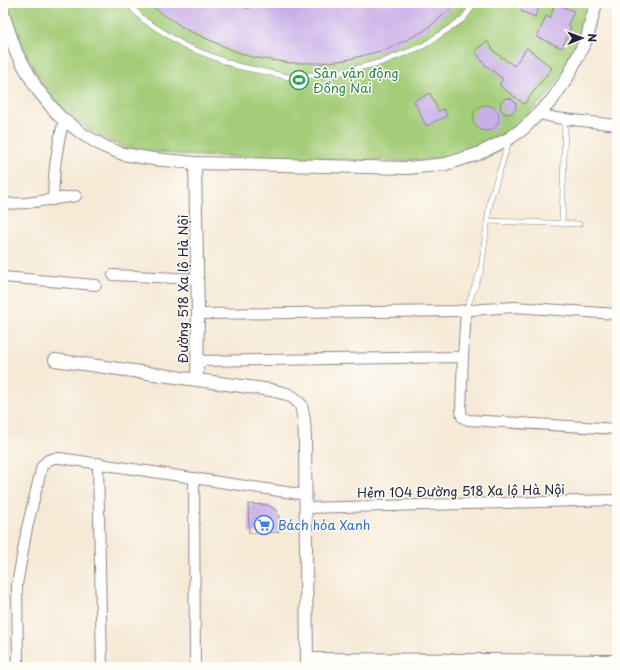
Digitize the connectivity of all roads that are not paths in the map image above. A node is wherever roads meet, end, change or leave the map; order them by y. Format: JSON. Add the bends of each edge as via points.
{"nodes":[{"id":1,"x":127,"y":3,"type":"edge"},
{"id":2,"x":475,"y":3,"type":"edge"},
{"id":3,"x":596,"y":3,"type":"edge"},
{"id":4,"x":3,"y":14,"type":"edge"},
{"id":5,"x":539,"y":114,"type":"junction"},
{"id":6,"x":565,"y":119,"type":"junction"},
{"id":7,"x":64,"y":120,"type":"junction"},
{"id":8,"x":617,"y":125,"type":"edge"},
{"id":9,"x":510,"y":138,"type":"junction"},
{"id":10,"x":196,"y":163,"type":"junction"},
{"id":11,"x":76,"y":196,"type":"dead end"},
{"id":12,"x":53,"y":200,"type":"junction"},
{"id":13,"x":3,"y":204,"type":"edge"},
{"id":14,"x":488,"y":221,"type":"junction"},
{"id":15,"x":562,"y":223,"type":"junction"},
{"id":16,"x":579,"y":224,"type":"dead end"},
{"id":17,"x":113,"y":275,"type":"dead end"},
{"id":18,"x":3,"y":277,"type":"edge"},
{"id":19,"x":197,"y":278,"type":"junction"},
{"id":20,"x":96,"y":285,"type":"dead end"},
{"id":21,"x":466,"y":311,"type":"junction"},
{"id":22,"x":198,"y":314,"type":"junction"},
{"id":23,"x":617,"y":314,"type":"edge"},
{"id":24,"x":463,"y":357,"type":"junction"},
{"id":25,"x":55,"y":360,"type":"dead end"},
{"id":26,"x":198,"y":361,"type":"junction"},
{"id":27,"x":197,"y":380,"type":"junction"},
{"id":28,"x":617,"y":429,"type":"edge"},
{"id":29,"x":98,"y":463,"type":"junction"},
{"id":30,"x":194,"y":478,"type":"junction"},
{"id":31,"x":306,"y":495,"type":"junction"},
{"id":32,"x":617,"y":500,"type":"edge"},
{"id":33,"x":306,"y":508,"type":"junction"},
{"id":34,"x":617,"y":660,"type":"edge"},
{"id":35,"x":307,"y":662,"type":"edge"},
{"id":36,"x":18,"y":667,"type":"edge"},
{"id":37,"x":102,"y":667,"type":"edge"},
{"id":38,"x":195,"y":667,"type":"edge"}],
"edges":[{"from":1,"to":2,"type":"lane","via":[[144,20],[185,46],[238,66],[289,76],[338,73],[382,62],[423,46],[463,19]]},
{"from":3,"to":5,"type":"street","via":[[587,38],[568,78]]},
{"from":4,"to":7,"type":"street","via":[[16,52],[37,89]]},
{"from":5,"to":6,"type":"street"},
{"from":5,"to":9,"type":"street"},
{"from":6,"to":8,"type":"street"},
{"from":6,"to":15,"type":"lane"},
{"from":7,"to":10,"type":"street","via":[[84,135],[123,154]]},
{"from":7,"to":12,"type":"street","via":[[55,162]]},
{"from":9,"to":10,"type":"street","via":[[478,154],[446,164],[408,168]]},
{"from":9,"to":14,"type":"lane","via":[[490,200]]},
{"from":10,"to":19,"type":"street","name":"Đường 518 Xa lộ Hà Nội"},
{"from":11,"to":12,"type":"street"},
{"from":12,"to":13,"type":"street"},
{"from":14,"to":15,"type":"lane"},
{"from":14,"to":21,"type":"lane","via":[[481,270]]},
{"from":15,"to":16,"type":"lane"},
{"from":17,"to":19,"type":"street"},
{"from":18,"to":20,"type":"street"},
{"from":19,"to":22,"type":"street","name":"Đường 518 Xa lộ Hà Nội"},
{"from":21,"to":22,"type":"street"},
{"from":21,"to":23,"type":"street","via":[[514,307]]},
{"from":21,"to":24,"type":"street"},
{"from":22,"to":26,"type":"street","name":"Đường 518 Xa lộ Hà Nội"},
{"from":24,"to":26,"type":"street"},
{"from":24,"to":28,"type":"street","via":[[460,410],[462,417],[468,420]]},
{"from":25,"to":27,"type":"street"},
{"from":26,"to":27,"type":"street","name":"Đường 518 Xa lộ Hà Nội"},
{"from":27,"to":31,"type":"street","name":"Đường 518 Xa lộ Hà Nội","via":[[279,391],[294,398],[301,405],[305,426]]},
{"from":29,"to":30,"type":"street"},
{"from":29,"to":36,"type":"street","via":[[55,458],[42,466],[17,585]]},
{"from":29,"to":37,"type":"street"},
{"from":30,"to":31,"type":"street"},
{"from":30,"to":38,"type":"street"},
{"from":31,"to":33,"type":"street","name":"Đường 518 Xa lộ Hà Nội"},
{"from":32,"to":33,"type":"street","name":"Hẻm 104 Đường 518 Xa lộ Hà Nội"},
{"from":33,"to":35,"type":"street","name":"Đường 518 Xa lộ Hà Nội"},
{"from":34,"to":35,"type":"street"}]}
